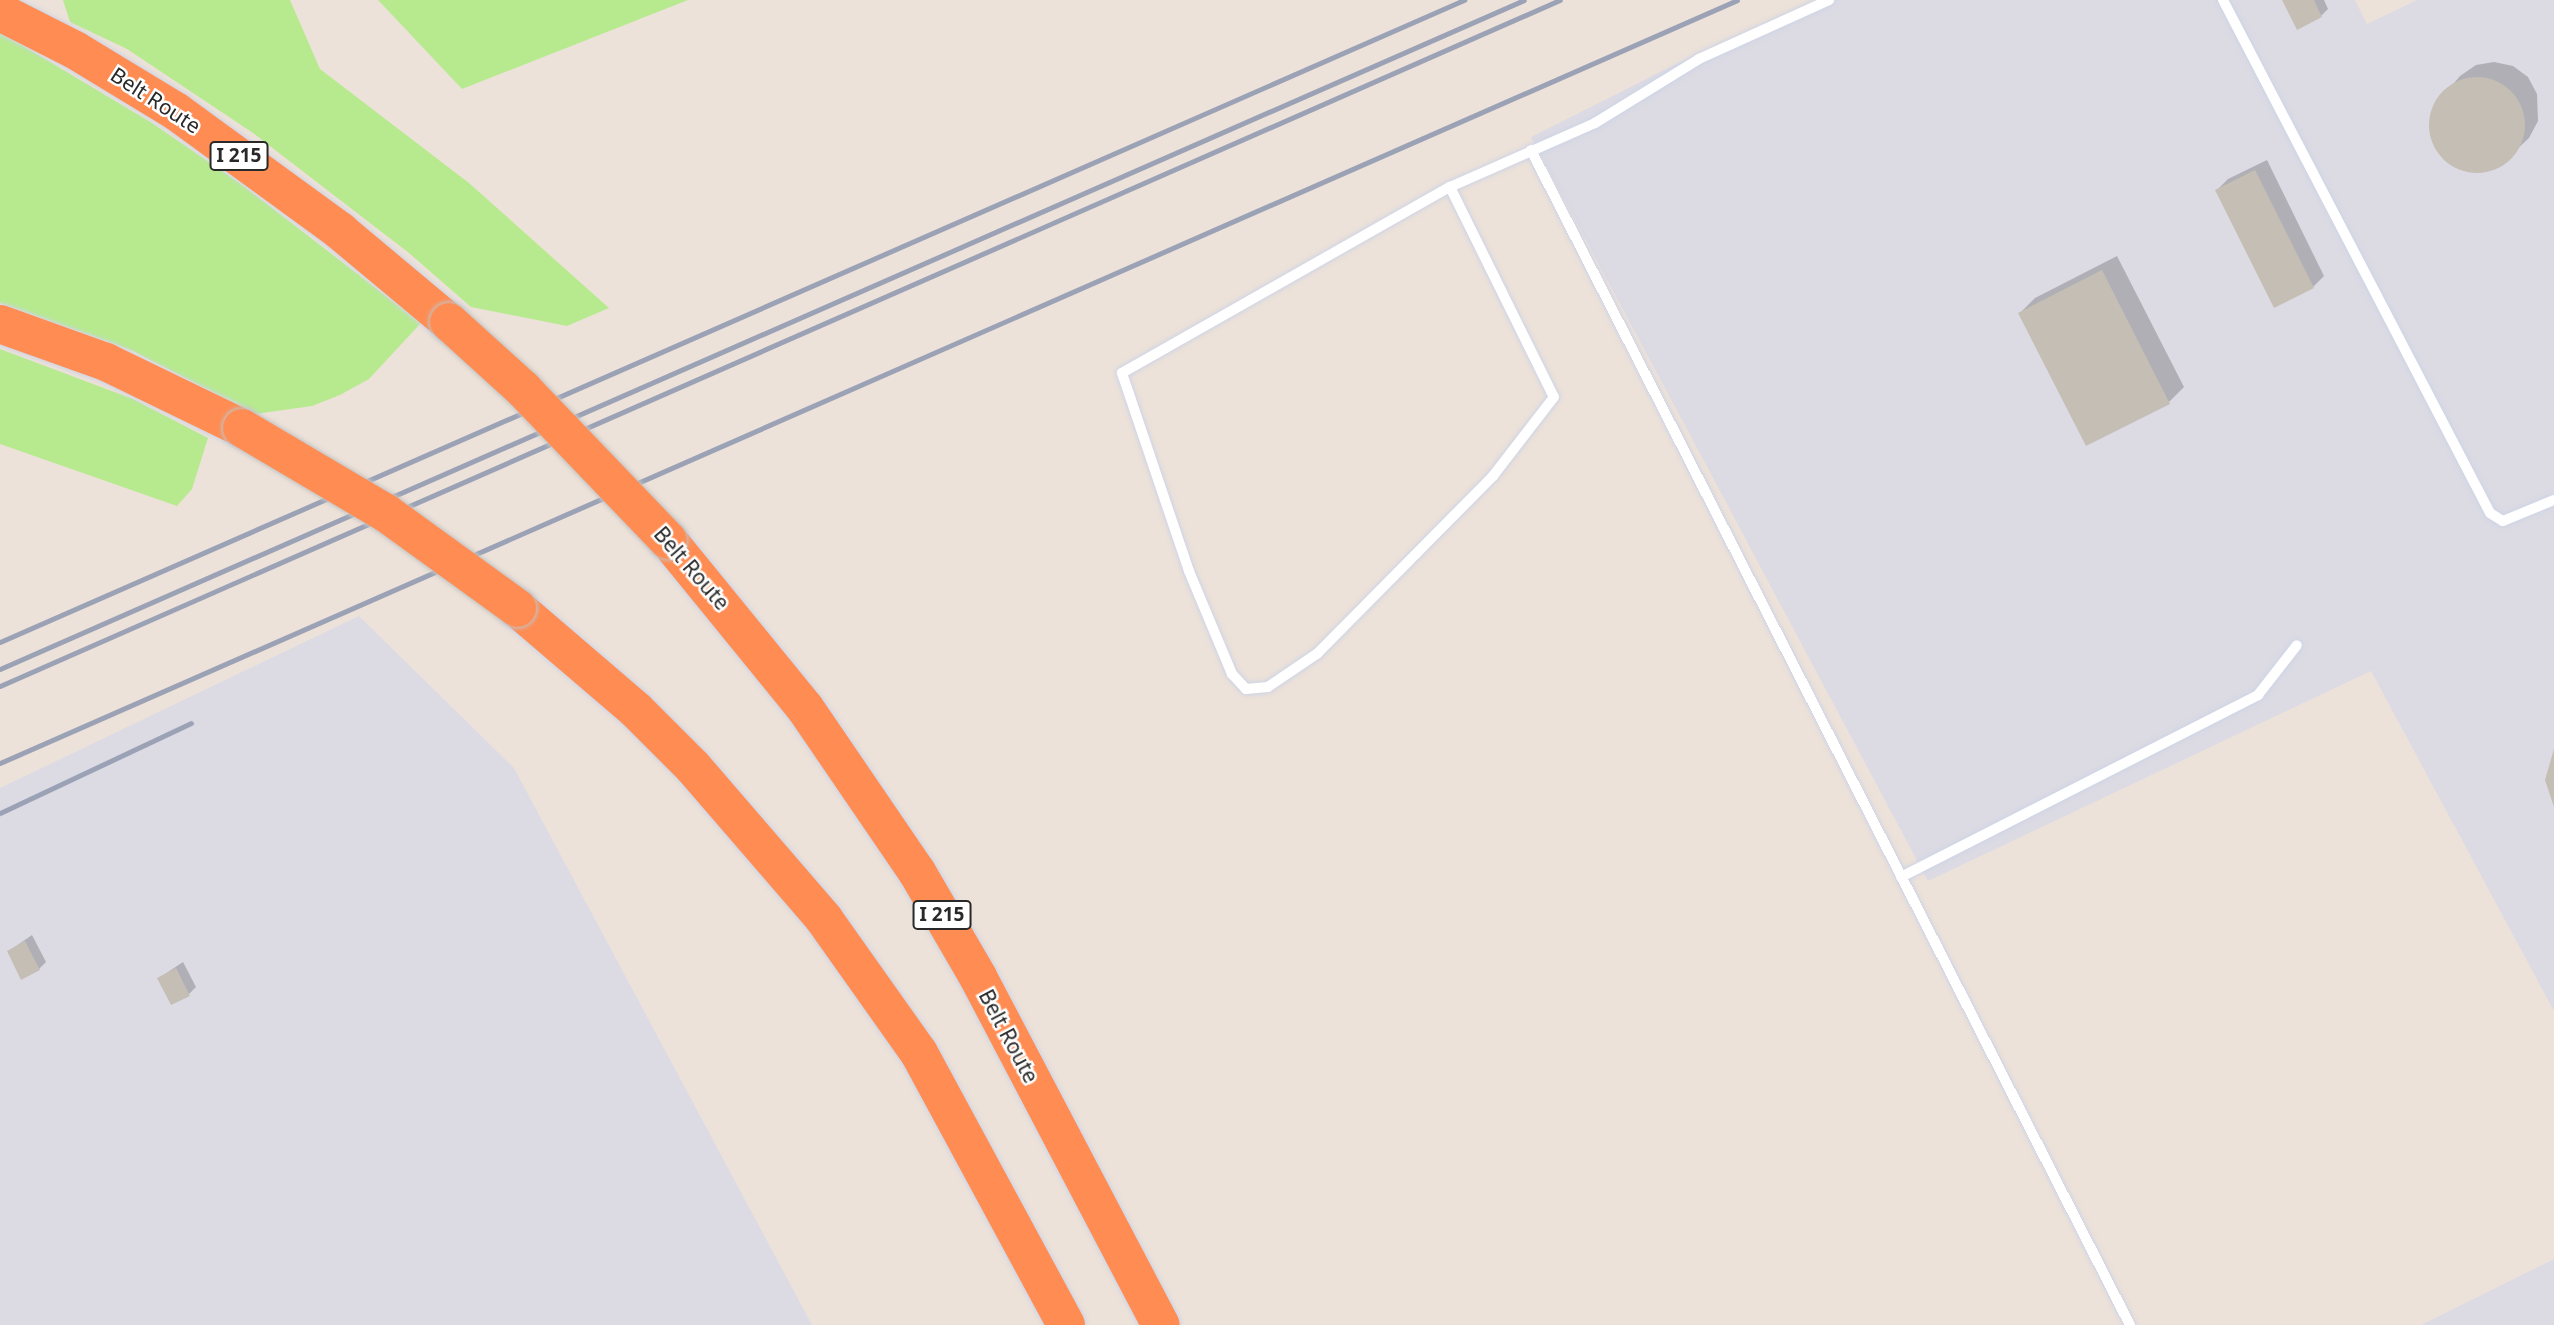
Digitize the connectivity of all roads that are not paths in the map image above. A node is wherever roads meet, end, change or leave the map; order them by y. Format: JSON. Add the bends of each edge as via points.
{"nodes":[{"id":1,"x":1829,"y":0,"type":"edge"},
{"id":2,"x":2223,"y":0,"type":"edge"},
{"id":3,"x":5,"y":14,"type":"edge"},
{"id":4,"x":1531,"y":150,"type":"junction"},
{"id":5,"x":1450,"y":187,"type":"junction"},
{"id":6,"x":0,"y":324,"type":"edge"},
{"id":7,"x":2554,"y":500,"type":"edge"},
{"id":8,"x":2297,"y":645,"type":"dead end"},
{"id":9,"x":1902,"y":877,"type":"junction"},
{"id":10,"x":1066,"y":1325,"type":"edge"},
{"id":11,"x":1161,"y":1325,"type":"edge"},
{"id":12,"x":2130,"y":1325,"type":"edge"}],
"edges":[{"from":1,"to":4,"type":"lane","via":[[1699,59],[1595,124]]},
{"from":2,"to":7,"type":"lane","via":[[2490,513],[2503,521]]},
{"from":3,"to":11,"type":"highway","name":"Belt Route","number":"I 215","bridge":true,"via":[[75,50],[198,127],[340,231],[523,389],[668,540],[789,687],[910,861],[978,977]]},
{"from":4,"to":5,"type":"lane"},
{"from":4,"to":9,"type":"lane"},
{"from":5,"to":5,"type":"lane","via":[[1554,397],[1493,477],[1318,653],[1268,687],[1246,689],[1232,674],[1189,571],[1122,373]]},
{"from":6,"to":10,"type":"highway","bridge":true,"via":[[106,362],[242,428],[386,513],[517,608],[627,701],[775,857],[895,1014]]},
{"from":8,"to":9,"type":"lane","via":[[2258,695]]},
{"from":9,"to":12,"type":"lane"}]}
